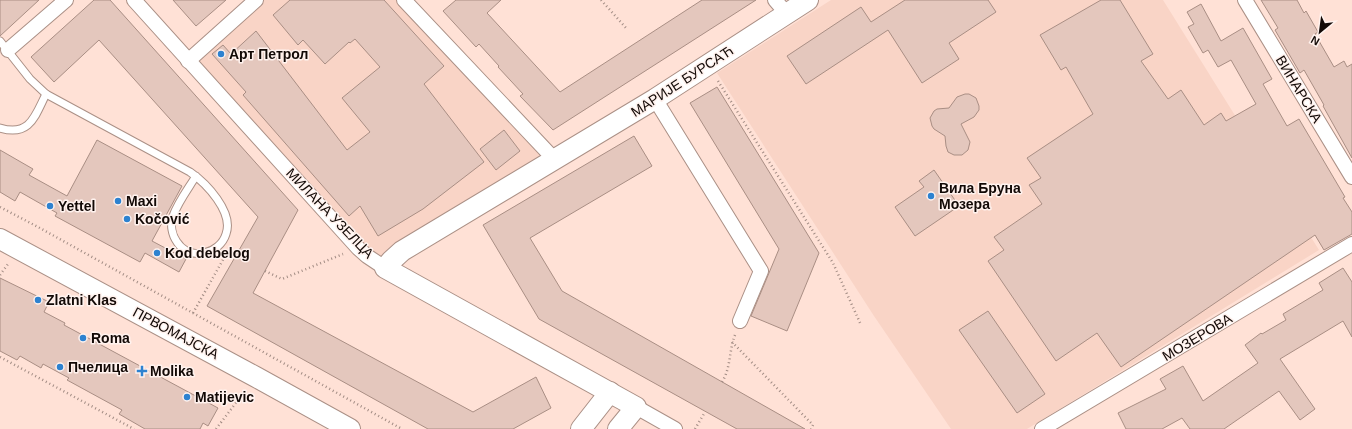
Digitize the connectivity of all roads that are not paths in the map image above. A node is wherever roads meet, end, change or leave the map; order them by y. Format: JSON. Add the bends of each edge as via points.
{"nodes":[{"id":1,"x":66,"y":0,"type":"edge"},
{"id":2,"x":134,"y":0,"type":"edge"},
{"id":3,"x":256,"y":0,"type":"edge"},
{"id":4,"x":404,"y":0,"type":"edge"},
{"id":5,"x":808,"y":0,"type":"edge"},
{"id":6,"x":1245,"y":0,"type":"edge"},
{"id":7,"x":781,"y":7,"type":"edge"},
{"id":8,"x":4,"y":45,"type":"edge"},
{"id":9,"x":188,"y":61,"type":"junction"},
{"id":10,"x":46,"y":94,"type":"junction"},
{"id":11,"x":655,"y":99,"type":"junction"},
{"id":12,"x":0,"y":128,"type":"edge"},
{"id":13,"x":555,"y":160,"type":"junction"},
{"id":14,"x":196,"y":176,"type":"junction"},
{"id":15,"x":1352,"y":177,"type":"edge"},
{"id":16,"x":0,"y":239,"type":"edge"},
{"id":17,"x":1352,"y":244,"type":"edge"},
{"id":18,"x":385,"y":268,"type":"junction"},
{"id":19,"x":740,"y":321,"type":"road end"},
{"id":20,"x":610,"y":392,"type":"junction"},
{"id":21,"x":636,"y":407,"type":"junction"},
{"id":22,"x":350,"y":429,"type":"edge"},
{"id":23,"x":581,"y":429,"type":"edge"},
{"id":24,"x":618,"y":429,"type":"edge"},
{"id":25,"x":675,"y":429,"type":"edge"},
{"id":26,"x":1042,"y":429,"type":"edge"}],
"edges":[{"from":1,"to":8,"type":"street"},
{"from":2,"to":9,"type":"street","name":"МИЛАНА УЗЕЛЦА"},
{"from":3,"to":9,"type":"street"},
{"from":4,"to":13,"type":"street"},
{"from":5,"to":7,"type":"street","name":"МАРИЈЕ БУРСАЋ"},
{"from":6,"to":15,"type":"street","name":"ВИНАРСКА"},
{"from":7,"to":11,"type":"street","name":"МАРИЈЕ БУРСАЋ","via":[[708,65]]},
{"from":8,"to":10,"type":"lane","via":[[30,79]]},
{"from":9,"to":18,"type":"street","name":"МИЛАНА УЗЕЛЦА","via":[[358,248]]},
{"from":10,"to":12,"type":"lane","via":[[35,116],[25,128]]},
{"from":10,"to":14,"type":"lane"},
{"from":11,"to":13,"type":"street","name":"МАРИЈЕ БУРСАЋ"},
{"from":11,"to":19,"type":"street","via":[[761,270]]},
{"from":13,"to":18,"type":"street","name":"МАРИЈЕ БУРСАЋ","via":[[402,251]]},
{"from":14,"to":14,"type":"lane","via":[[214,195],[228,223],[223,242],[215,249],[196,254],[179,245],[172,227],[173,217]]},
{"from":16,"to":22,"type":"street","name":"ПРВОМАЈСКА"},
{"from":17,"to":26,"type":"street","name":"МОЗЕРОВА"},
{"from":18,"to":20,"type":"street","name":"МИЛАНА УЗЕЛЦА"},
{"from":20,"to":21,"type":"street","name":"МИЛАНА УЗЕЛЦА"},
{"from":20,"to":23,"type":"street"},
{"from":21,"to":24,"type":"street"},
{"from":21,"to":25,"type":"street","name":"МИЛАНА УЗЕЛЦА"}]}
